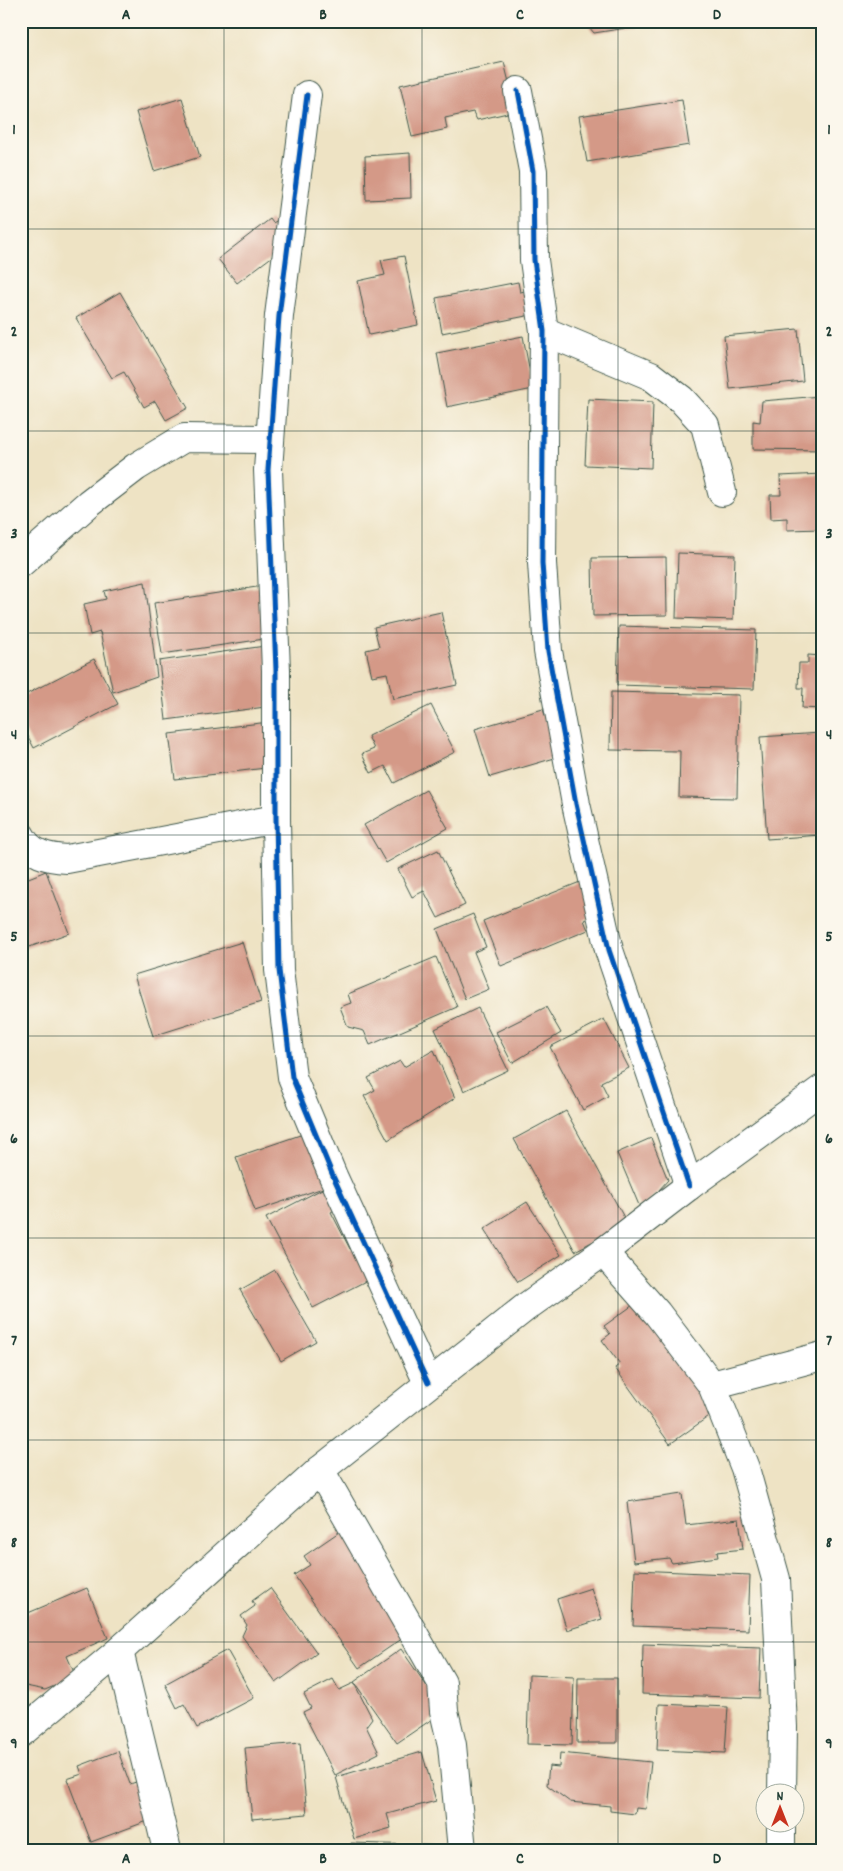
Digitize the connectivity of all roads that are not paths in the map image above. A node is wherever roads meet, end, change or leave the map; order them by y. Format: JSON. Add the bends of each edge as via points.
{"nodes":[{"id":1,"x":518,"y":91,"type":"dead end"},
{"id":2,"x":307,"y":96,"type":"dead end"},
{"id":3,"x":544,"y":331,"type":"junction"},
{"id":4,"x":270,"y":440,"type":"junction"},
{"id":5,"x":722,"y":492,"type":"dead end"},
{"id":6,"x":21,"y":563,"type":"edge"},
{"id":7,"x":276,"y":819,"type":"junction"},
{"id":8,"x":21,"y":836,"type":"edge"},
{"id":9,"x":822,"y":1088,"type":"edge"},
{"id":10,"x":689,"y":1186,"type":"junction"},
{"id":11,"x":603,"y":1252,"type":"junction"},
{"id":12,"x":822,"y":1356,"type":"edge"},
{"id":13,"x":428,"y":1383,"type":"junction"},
{"id":14,"x":712,"y":1385,"type":"junction"},
{"id":15,"x":320,"y":1470,"type":"junction"},
{"id":16,"x":119,"y":1651,"type":"junction"},
{"id":17,"x":21,"y":1733,"type":"edge"},
{"id":18,"x":782,"y":1784,"type":"edge"},
{"id":19,"x":781,"y":1834,"type":"edge"},
{"id":20,"x":167,"y":1850,"type":"edge"},
{"id":21,"x":462,"y":1850,"type":"edge"},
{"id":22,"x":781,"y":1850,"type":"edge"}],
"edges":[{"from":1,"to":3,"type":"street","via":[[533,171],[534,260]]},
{"from":2,"to":4,"type":"street","via":[[279,316]]},
{"from":3,"to":5,"type":"street","via":[[651,376],[680,399],[705,425]]},
{"from":3,"to":10,"type":"street","via":[[542,563],[548,651],[576,804],[609,950]]},
{"from":4,"to":6,"type":"street","via":[[184,438],[136,466],[88,503]]},
{"from":4,"to":7,"type":"street"},
{"from":7,"to":8,"type":"street","via":[[67,859],[46,857],[25,844]]},
{"from":7,"to":13,"type":"street","via":[[279,970],[292,1076]]},
{"from":9,"to":10,"type":"street"},
{"from":10,"to":11,"type":"street"},
{"from":11,"to":13,"type":"street"},
{"from":11,"to":14,"type":"street","via":[[657,1313]]},
{"from":12,"to":14,"type":"street"},
{"from":13,"to":15,"type":"street"},
{"from":14,"to":18,"type":"street","via":[[745,1468],[776,1579],[783,1727]]},
{"from":15,"to":16,"type":"street"},
{"from":15,"to":21,"type":"street","via":[[442,1683],[452,1745]]},
{"from":16,"to":17,"type":"street"},
{"from":16,"to":20,"type":"street"},
{"from":19,"to":22,"type":"street"}]}
